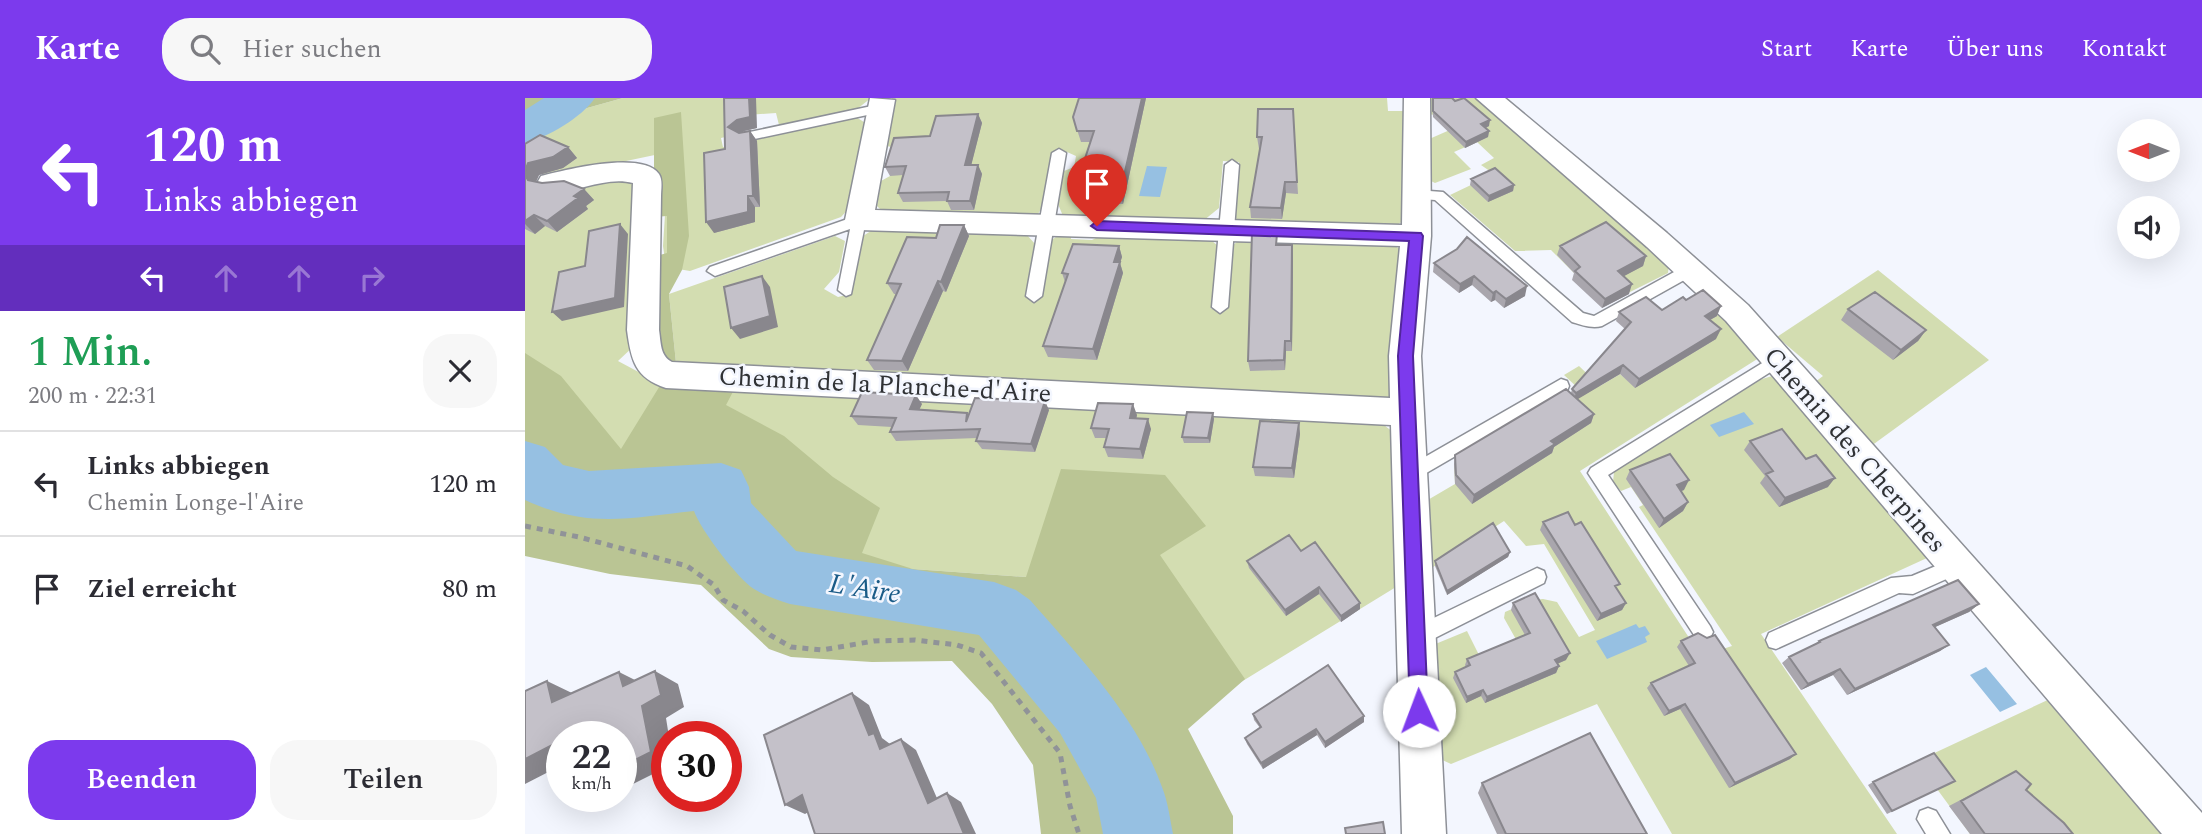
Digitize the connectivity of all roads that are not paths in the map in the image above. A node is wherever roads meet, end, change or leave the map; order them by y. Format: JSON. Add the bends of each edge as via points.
{"nodes":[{"id":1,"x":1417,"y":98,"type":"edge"},
{"id":2,"x":1489,"y":98,"type":"edge"},
{"id":3,"x":882,"y":104,"type":"edge"},
{"id":4,"x":744,"y":137,"type":"edge"},
{"id":5,"x":1059,"y":153,"type":"dead end"},
{"id":6,"x":1232,"y":164,"type":"dead end"},
{"id":7,"x":551,"y":183,"type":"edge"},
{"id":8,"x":1416,"y":195,"type":"junction"},
{"id":9,"x":859,"y":220,"type":"junction"},
{"id":10,"x":1046,"y":224,"type":"junction"},
{"id":11,"x":1226,"y":229,"type":"junction"},
{"id":12,"x":1416,"y":236,"type":"junction"},
{"id":13,"x":1690,"y":270,"type":"junction"},
{"id":14,"x":715,"y":271,"type":"dead end"},
{"id":15,"x":846,"y":290,"type":"dead end"},
{"id":16,"x":1034,"y":296,"type":"dead end"},
{"id":17,"x":1220,"y":307,"type":"dead end"},
{"id":18,"x":1777,"y":359,"type":"junction"},
{"id":19,"x":1561,"y":386,"type":"dead end"},
{"id":20,"x":1407,"y":412,"type":"junction"},
{"id":21,"x":1410,"y":474,"type":"junction"},
{"id":22,"x":1955,"y":566,"type":"junction"},
{"id":23,"x":1537,"y":577,"type":"dead end"},
{"id":24,"x":1703,"y":632,"type":"edge"},
{"id":25,"x":1416,"y":637,"type":"junction"},
{"id":26,"x":1776,"y":640,"type":"dead end"},
{"id":27,"x":1424,"y":834,"type":"edge"},
{"id":28,"x":2191,"y":834,"type":"edge"}],
"edges":[{"from":1,"to":8,"type":"street"},
{"from":2,"to":13,"type":"street","name":"Chemin des Cherpines"},
{"from":3,"to":4,"type":"lane"},
{"from":3,"to":9,"type":"street"},
{"from":5,"to":10,"type":"lane"},
{"from":6,"to":11,"type":"lane"},
{"from":7,"to":20,"type":"street","name":"Chemin de la Planche-d'Aire","via":[[608,173],[632,172],[647,178],[644,323],[652,366],[666,375]]},
{"from":8,"to":12,"type":"street"},
{"from":8,"to":13,"type":"lane","via":[[1438,195],[1578,318],[1597,322]]},
{"from":9,"to":10,"type":"street"},
{"from":9,"to":14,"type":"lane"},
{"from":9,"to":15,"type":"lane"},
{"from":10,"to":11,"type":"street"},
{"from":10,"to":16,"type":"lane"},
{"from":11,"to":12,"type":"street"},
{"from":11,"to":17,"type":"lane"},
{"from":12,"to":20,"type":"street","via":[[1405,356]]},
{"from":13,"to":18,"type":"street","name":"Chemin des Cherpines","via":[[1737,313]]},
{"from":18,"to":22,"type":"street","name":"Chemin des Cherpines"},
{"from":18,"to":24,"type":"lane","via":[[1597,473]]},
{"from":19,"to":21,"type":"lane"},
{"from":20,"to":21,"type":"street"},
{"from":21,"to":25,"type":"street"},
{"from":22,"to":26,"type":"lane","via":[[1913,585],[1898,584]]},
{"from":22,"to":28,"type":"street","name":"Chemin des Cherpines"},
{"from":23,"to":25,"type":"lane"},
{"from":25,"to":27,"type":"street"}]}
